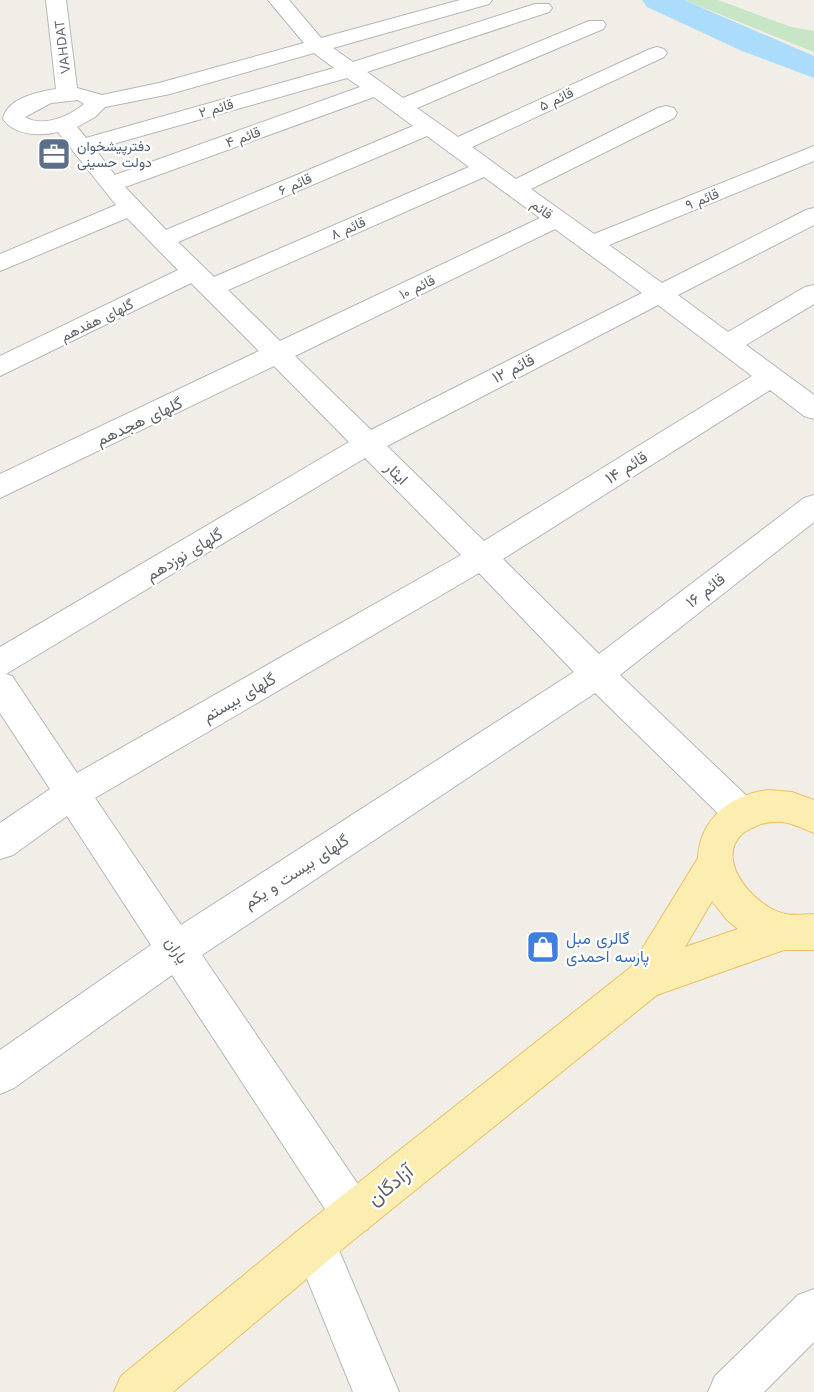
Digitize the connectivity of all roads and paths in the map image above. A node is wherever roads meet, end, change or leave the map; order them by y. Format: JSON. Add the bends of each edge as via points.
{"nodes":[{"id":1,"x":56,"y":0,"type":"edge"},
{"id":2,"x":278,"y":0,"type":"edge"},
{"id":3,"x":482,"y":0,"type":"edge"},
{"id":4,"x":542,"y":8,"type":"dead end"},
{"id":5,"x":596,"y":25,"type":"dead end"},
{"id":6,"x":317,"y":46,"type":"junction"},
{"id":7,"x":657,"y":53,"type":"dead end"},
{"id":8,"x":351,"y":70,"type":"junction"},
{"id":9,"x":376,"y":89,"type":"junction"},
{"id":10,"x":67,"y":94,"type":"junction"},
{"id":11,"x":0,"y":98,"type":"edge"},
{"id":12,"x":95,"y":103,"type":"junction"},
{"id":13,"x":401,"y":107,"type":"junction"},
{"id":14,"x":666,"y":113,"type":"dead end"},
{"id":15,"x":13,"y":120,"type":"edge"},
{"id":16,"x":62,"y":123,"type":"junction"},
{"id":17,"x":429,"y":127,"type":"junction"},
{"id":18,"x":456,"y":146,"type":"junction"},
{"id":19,"x":81,"y":147,"type":"junction"},
{"id":20,"x":814,"y":153,"type":"edge"},
{"id":21,"x":486,"y":168,"type":"junction"},
{"id":22,"x":111,"y":184,"type":"junction"},
{"id":23,"x":514,"y":189,"type":"junction"},
{"id":24,"x":130,"y":208,"type":"junction"},
{"id":25,"x":814,"y":215,"type":"edge"},
{"id":26,"x":557,"y":219,"type":"junction"},
{"id":27,"x":162,"y":240,"type":"junction"},
{"id":28,"x":591,"y":244,"type":"junction"},
{"id":29,"x":0,"y":263,"type":"edge"},
{"id":30,"x":202,"y":280,"type":"junction"},
{"id":31,"x":659,"y":293,"type":"junction"},
{"id":32,"x":814,"y":293,"type":"edge"},
{"id":33,"x":727,"y":344,"type":"junction"},
{"id":34,"x":277,"y":354,"type":"junction"},
{"id":35,"x":0,"y":367,"type":"edge"},
{"id":36,"x":771,"y":377,"type":"junction"},
{"id":37,"x":811,"y":403,"type":"edge"},
{"id":38,"x":367,"y":444,"type":"junction"},
{"id":39,"x":0,"y":487,"type":"edge"},
{"id":40,"x":814,"y":506,"type":"edge"},
{"id":41,"x":482,"y":557,"type":"junction"},
{"id":42,"x":0,"y":663,"type":"edge"},
{"id":43,"x":597,"y":674,"type":"junction"},
{"id":44,"x":0,"y":686,"type":"edge"},
{"id":45,"x":74,"y":794,"type":"junction"},
{"id":46,"x":803,"y":806,"type":"edge"},
{"id":47,"x":741,"y":813,"type":"junction"},
{"id":48,"x":0,"y":843,"type":"edge"},
{"id":49,"x":715,"y":862,"type":"junction"},
{"id":50,"x":798,"y":932,"type":"edge"},
{"id":51,"x":177,"y":949,"type":"junction"},
{"id":52,"x":645,"y":980,"type":"junction"},
{"id":53,"x":0,"y":1074,"type":"edge"},
{"id":54,"x":353,"y":1214,"type":"junction"},
{"id":55,"x":315,"y":1244,"type":"junction"},
{"id":56,"x":814,"y":1311,"type":"edge"},
{"id":57,"x":137,"y":1392,"type":"edge"},
{"id":58,"x":376,"y":1392,"type":"edge"},
{"id":59,"x":731,"y":1392,"type":"edge"}],
"edges":[{"from":1,"to":10,"type":"street","name":"VAHDAT"},
{"from":2,"to":6,"type":"street","name":"قائم"},
{"from":3,"to":6,"type":"street"},
{"from":4,"to":8,"type":"street","name":"قائم ۲"},
{"from":5,"to":13,"type":"street"},
{"from":6,"to":8,"type":"street","name":"قائم"},
{"from":6,"to":12,"type":"street","via":[[162,89]]},
{"from":7,"to":18,"type":"street","name":"قائم ۵"},
{"from":8,"to":9,"type":"street","name":"قائم"},
{"from":8,"to":19,"type":"street","name":"قائم ۲"},
{"from":9,"to":13,"type":"street","name":"قائم"},
{"from":9,"to":22,"type":"street","name":"قائم ۴"},
{"from":10,"to":12,"type":"street","via":[[81,94]]},
{"from":10,"to":15,"type":"street","via":[[43,98]]},
{"from":11,"to":15,"type":"street"},
{"from":12,"to":16,"type":"street","via":[[86,115]]},
{"from":13,"to":17,"type":"street","name":"قائم"},
{"from":14,"to":23,"type":"street"},
{"from":15,"to":16,"type":"street","via":[[27,127]]},
{"from":16,"to":19,"type":"street","name":"ایثار"},
{"from":17,"to":18,"type":"street","name":"قائم"},
{"from":17,"to":27,"type":"street","name":"قائم ۶"},
{"from":18,"to":21,"type":"street","name":"قائم"},
{"from":19,"to":22,"type":"street","name":"ایثار"},
{"from":20,"to":28,"type":"street","name":"قائم ۹"},
{"from":21,"to":23,"type":"street","name":"قائم"},
{"from":21,"to":30,"type":"street","name":"قائم ۸"},
{"from":22,"to":24,"type":"street","name":"ایثار"},
{"from":23,"to":26,"type":"street","name":"قائم"},
{"from":24,"to":27,"type":"street","name":"ایثار"},
{"from":24,"to":29,"type":"street"},
{"from":25,"to":31,"type":"street","name":"قائم ۱۲"},
{"from":26,"to":28,"type":"street","name":"قائم"},
{"from":26,"to":34,"type":"street","name":"قائم ۱۰"},
{"from":27,"to":30,"type":"street","name":"ایثار"},
{"from":28,"to":31,"type":"street","name":"قائم"},
{"from":30,"to":34,"type":"street","name":"ایثار"},
{"from":30,"to":35,"type":"street","name":"گلهای هفدهم"},
{"from":31,"to":33,"type":"street","name":"قائم"},
{"from":31,"to":38,"type":"street","name":"قائم ۱۲"},
{"from":32,"to":33,"type":"street"},
{"from":33,"to":36,"type":"street","name":"قائم"},
{"from":34,"to":38,"type":"street","name":"ایثار"},
{"from":34,"to":39,"type":"street","name":"گلهای هجدهم"},
{"from":36,"to":37,"type":"street","name":"قائم"},
{"from":36,"to":41,"type":"street","name":"قائم ۱۴"},
{"from":38,"to":41,"type":"street","name":"ایثار"},
{"from":38,"to":42,"type":"street","name":"گلهای نوزدهم"},
{"from":40,"to":43,"type":"street","name":"قائم ۱۶"},
{"from":41,"to":43,"type":"street","name":"ایثار"},
{"from":41,"to":45,"type":"street","name":"گلهای بیستم"},
{"from":43,"to":47,"type":"street","name":"ایثار"},
{"from":43,"to":51,"type":"street","name":"گلهای بیست و یکم"},
{"from":44,"to":45,"type":"street","name":"یاران"},
{"from":45,"to":48,"type":"street","name":"گلهای بیستم"},
{"from":45,"to":51,"type":"street","name":"یاران"},
{"from":46,"to":47,"type":"main road","via":[[760,807]]},
{"from":47,"to":49,"type":"main road","via":[[726,826],[717,842]]},
{"from":49,"to":50,"type":"main road","via":[[719,881],[736,906],[762,926]]},
{"from":49,"to":52,"type":"main road"},
{"from":50,"to":52,"type":"main road"},
{"from":51,"to":53,"type":"street","name":"گلهای بیست و یکم"},
{"from":51,"to":54,"type":"street","name":"یاران"},
{"from":52,"to":54,"type":"main road","name":"آزادگان"},
{"from":54,"to":55,"type":"main road","name":"آزادگان"},
{"from":55,"to":57,"type":"main road","name":"آزادگان"},
{"from":55,"to":58,"type":"street"},
{"from":56,"to":59,"type":"street"}]}
